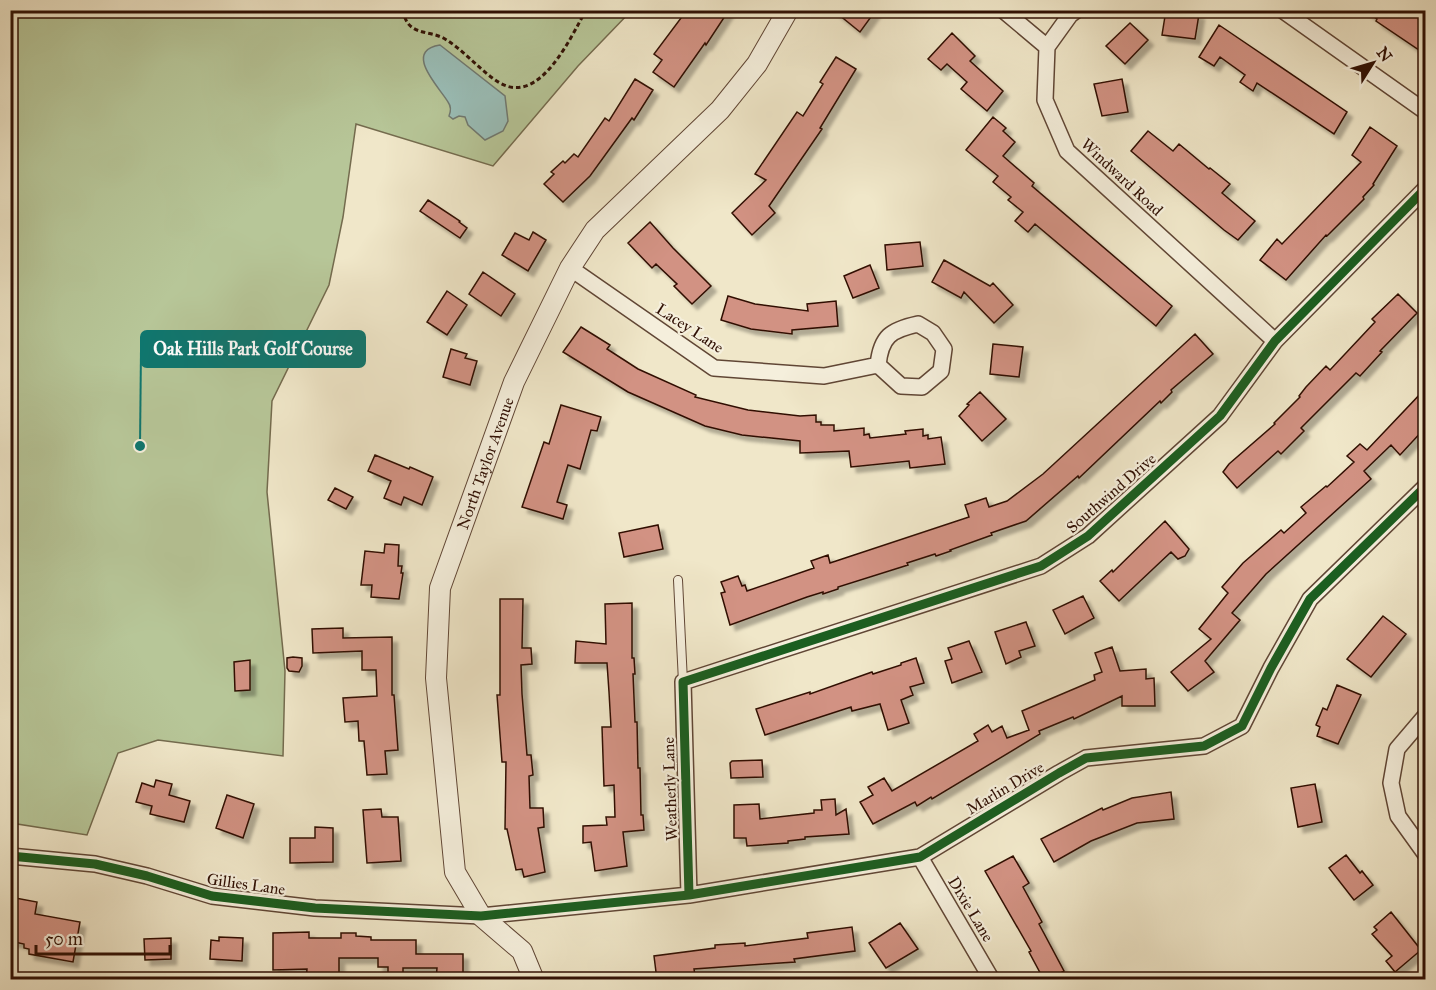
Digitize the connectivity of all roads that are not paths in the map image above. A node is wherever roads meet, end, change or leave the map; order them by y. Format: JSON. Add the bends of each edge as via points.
{"nodes":[{"id":1,"x":788,"y":10,"type":"edge"},
{"id":2,"x":1003,"y":10,"type":"edge"},
{"id":3,"x":1077,"y":10,"type":"edge"},
{"id":4,"x":1282,"y":10,"type":"edge"},
{"id":5,"x":1047,"y":47,"type":"junction"},
{"id":6,"x":1425,"y":112,"type":"edge"},
{"id":7,"x":1425,"y":188,"type":"edge"},
{"id":8,"x":570,"y":268,"type":"junction"},
{"id":9,"x":1275,"y":341,"type":"junction"},
{"id":10,"x":878,"y":365,"type":"junction"},
{"id":11,"x":1425,"y":486,"type":"edge"},
{"id":12,"x":678,"y":580,"type":"dead end"},
{"id":13,"x":683,"y":682,"type":"junction"},
{"id":14,"x":1425,"y":715,"type":"edge"},
{"id":15,"x":1425,"y":855,"type":"edge"},
{"id":16,"x":10,"y":856,"type":"edge"},
{"id":17,"x":920,"y":857,"type":"junction"},
{"id":18,"x":689,"y":895,"type":"junction"},
{"id":19,"x":482,"y":916,"type":"junction"},
{"id":20,"x":534,"y":980,"type":"edge"},
{"id":21,"x":992,"y":980,"type":"edge"}],
"edges":[{"from":1,"to":8,"type":"street","name":"North Taylor Avenue","via":[[757,63],[720,110],[595,230]]},
{"from":2,"to":5,"type":"street"},
{"from":3,"to":5,"type":"street"},
{"from":4,"to":6,"type":"street"},
{"from":5,"to":9,"type":"street","name":"Windward Road","via":[[1045,100],[1067,151]]},
{"from":7,"to":9,"type":"street","name":"Southwind Drive"},
{"from":8,"to":10,"type":"street","name":"Lacey Lane","via":[[714,368],[825,376]]},
{"from":8,"to":19,"type":"street","name":"North Taylor Avenue","via":[[514,382],[440,588],[436,678],[455,872]]},
{"from":9,"to":13,"type":"street","name":"Southwind Drive","via":[[1220,416],[1088,536],[1041,566]]},
{"from":10,"to":10,"type":"street","via":[[880,349],[895,329],[907,326],[918,324],[933,333],[944,349],[940,370],[922,387],[901,386]]},
{"from":11,"to":17,"type":"street","name":"Marlin Drive","via":[[1310,599],[1242,726],[1204,746],[1086,758]]},
{"from":12,"to":13,"type":"lane"},
{"from":13,"to":18,"type":"street","name":"Weatherly Lane"},
{"from":14,"to":15,"type":"street","via":[[1397,749],[1391,783],[1398,816]]},
{"from":16,"to":19,"type":"street","name":"Gillies Lane","via":[[95,864],[212,896],[315,908]]},
{"from":17,"to":18,"type":"street","name":"Marlin Drive"},
{"from":17,"to":21,"type":"street","name":"Dixie Lane"},
{"from":18,"to":19,"type":"street","name":"Marlin Drive"},
{"from":19,"to":20,"type":"street","name":"North Taylor Avenue","via":[[522,951]]}]}
